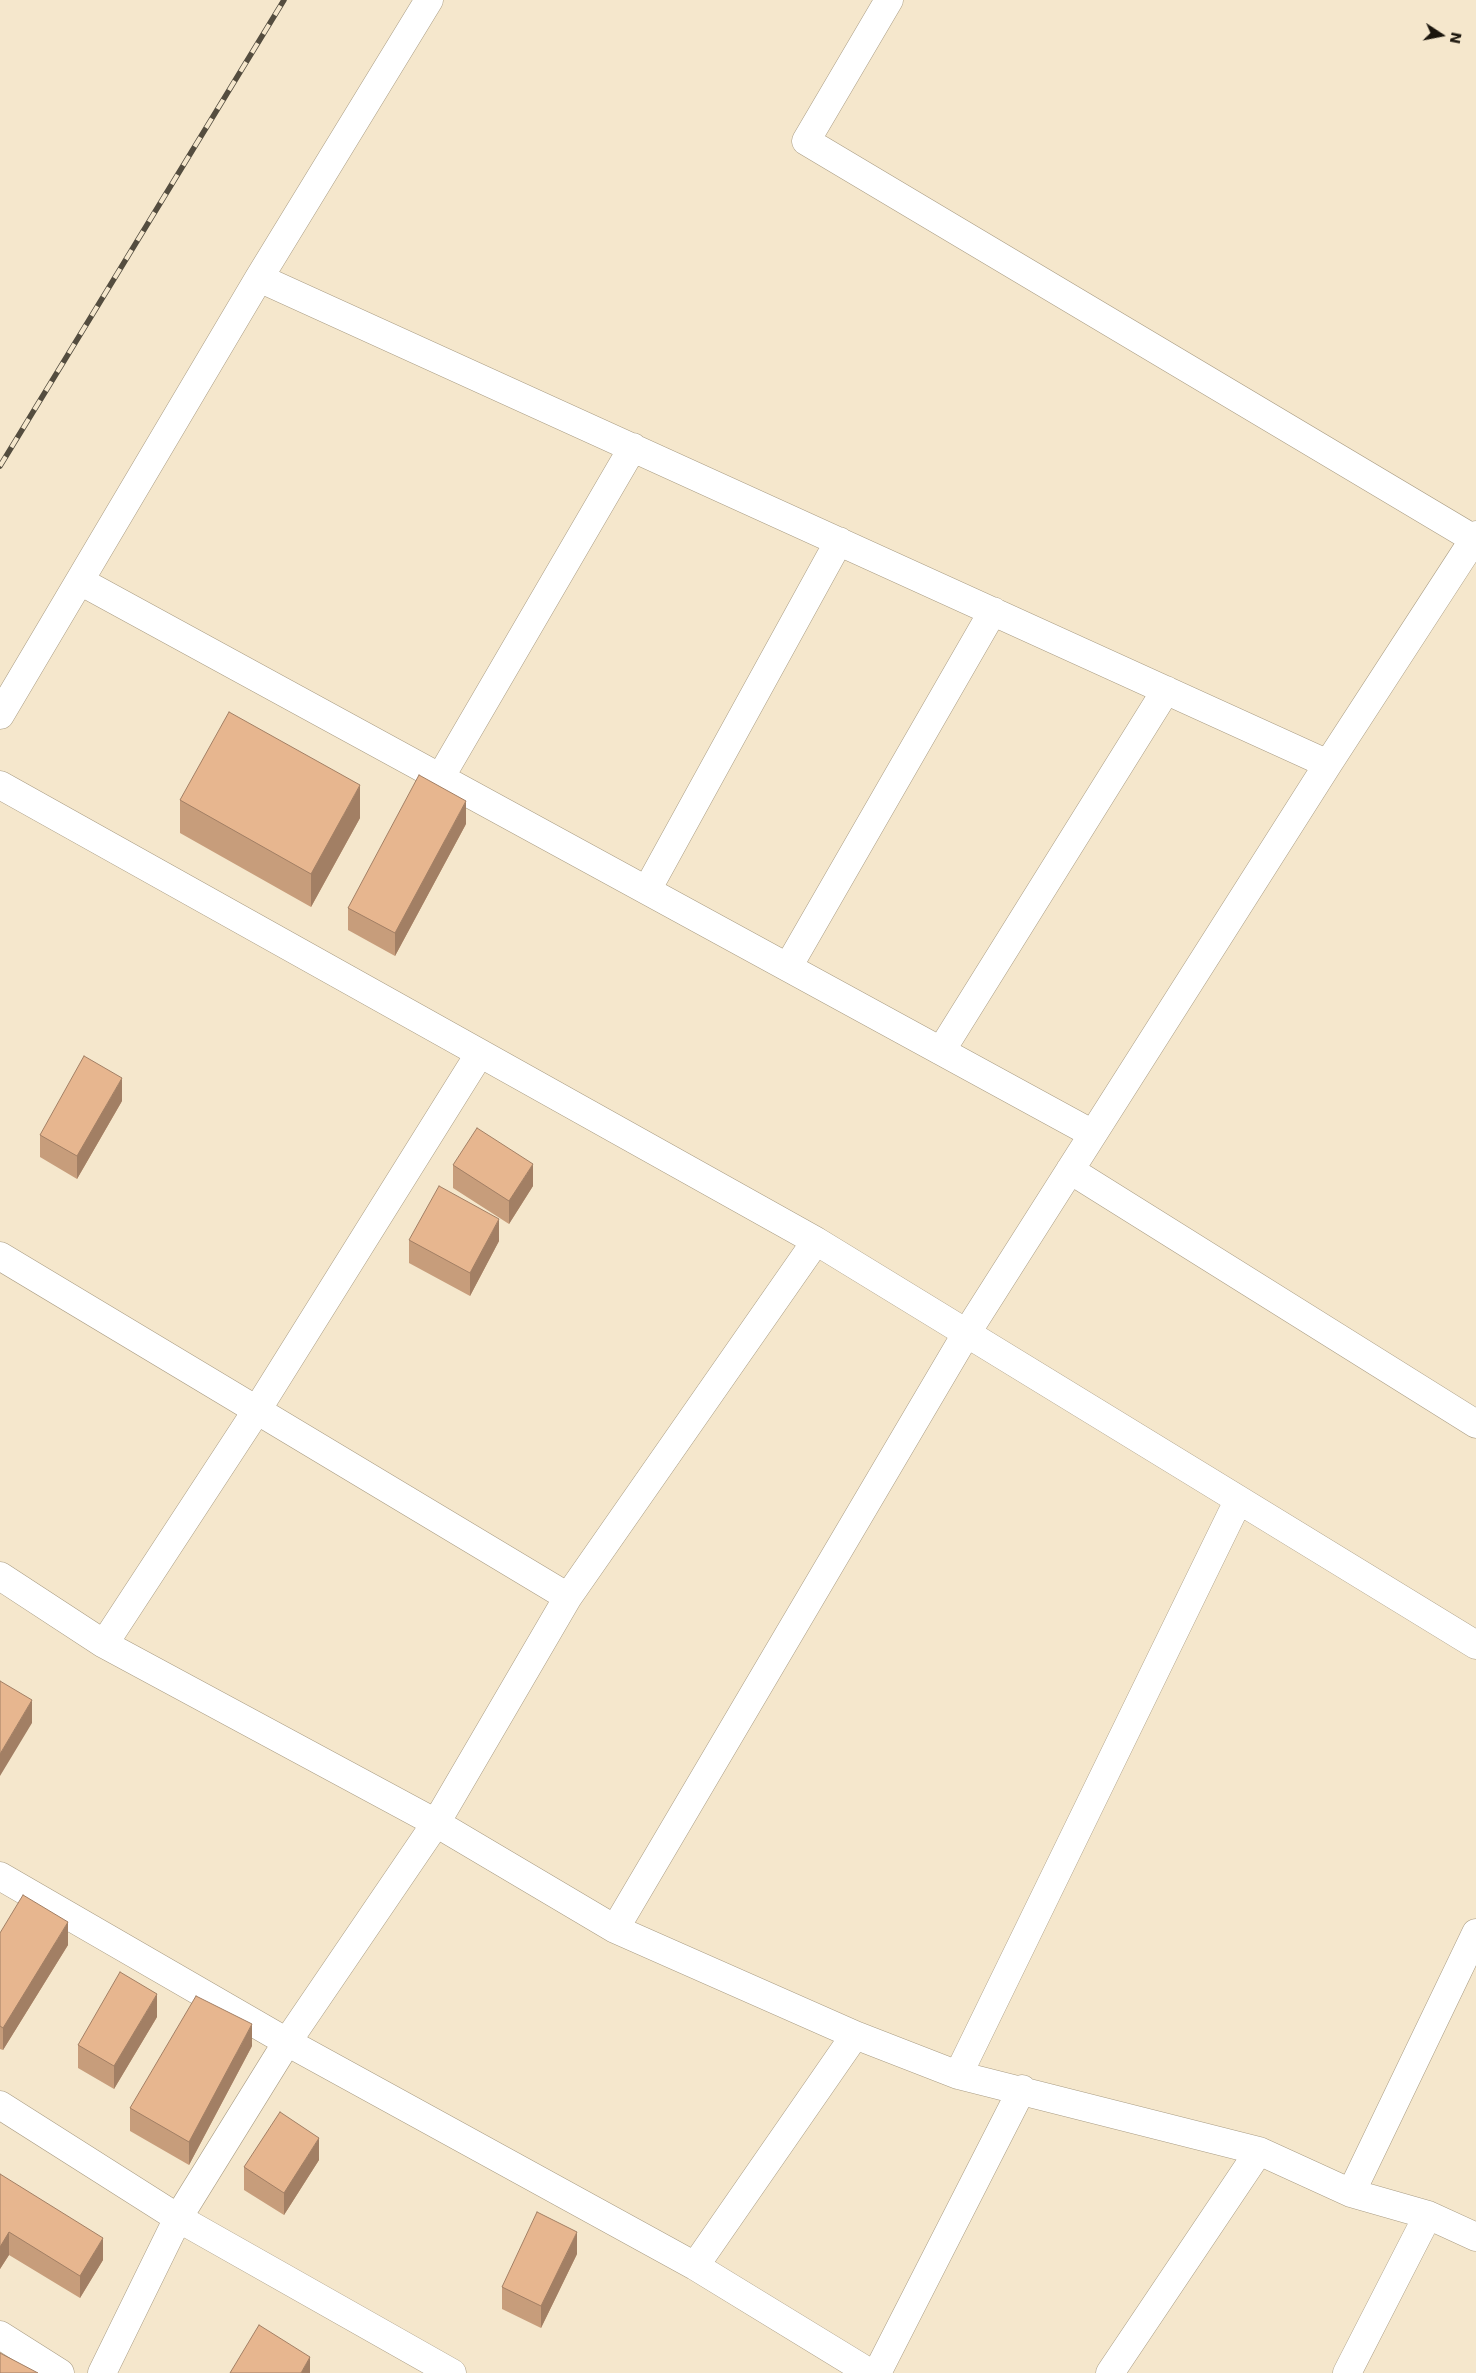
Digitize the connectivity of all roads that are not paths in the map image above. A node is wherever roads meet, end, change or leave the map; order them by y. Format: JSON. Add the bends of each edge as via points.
{"nodes":[{"id":1,"x":429,"y":0,"type":"edge"},
{"id":2,"x":889,"y":0,"type":"edge"},
{"id":3,"x":259,"y":278,"type":"junction"},
{"id":4,"x":633,"y":448,"type":"junction"},
{"id":5,"x":1475,"y":538,"type":"edge"},
{"id":6,"x":839,"y":541,"type":"junction"},
{"id":7,"x":80,"y":581,"type":"junction"},
{"id":8,"x":993,"y":611,"type":"junction"},
{"id":9,"x":1166,"y":690,"type":"junction"},
{"id":10,"x":0,"y":716,"type":"edge"},
{"id":11,"x":1328,"y":764,"type":"junction"},
{"id":12,"x":440,"y":778,"type":"junction"},
{"id":13,"x":0,"y":784,"type":"edge"},
{"id":14,"x":647,"y":890,"type":"junction"},
{"id":15,"x":788,"y":967,"type":"junction"},
{"id":16,"x":941,"y":1051,"type":"junction"},
{"id":17,"x":480,"y":1053,"type":"junction"},
{"id":18,"x":1093,"y":1134,"type":"junction"},
{"id":19,"x":1070,"y":1170,"type":"junction"},
{"id":20,"x":816,"y":1241,"type":"junction"},
{"id":21,"x":0,"y":1256,"type":"edge"},
{"id":22,"x":966,"y":1334,"type":"junction"},
{"id":23,"x":257,"y":1410,"type":"junction"},
{"id":24,"x":1476,"y":1424,"type":"edge"},
{"id":25,"x":1238,"y":1501,"type":"junction"},
{"id":26,"x":0,"y":1576,"type":"edge"},
{"id":27,"x":568,"y":1597,"type":"junction"},
{"id":28,"x":104,"y":1644,"type":"junction"},
{"id":29,"x":1476,"y":1645,"type":"edge"},
{"id":30,"x":436,"y":1824,"type":"junction"},
{"id":31,"x":0,"y":1876,"type":"edge"},
{"id":32,"x":615,"y":1929,"type":"junction"},
{"id":33,"x":1476,"y":1933,"type":"edge"},
{"id":34,"x":855,"y":2034,"type":"junction"},
{"id":35,"x":286,"y":2042,"type":"junction"},
{"id":36,"x":958,"y":2075,"type":"junction"},
{"id":37,"x":1022,"y":2089,"type":"junction"},
{"id":38,"x":0,"y":2105,"type":"edge"},
{"id":39,"x":1259,"y":2151,"type":"junction"},
{"id":40,"x":1351,"y":2193,"type":"junction"},
{"id":41,"x":1428,"y":2215,"type":"junction"},
{"id":42,"x":178,"y":2218,"type":"junction"},
{"id":43,"x":1476,"y":2237,"type":"edge"},
{"id":44,"x":695,"y":2266,"type":"junction"},
{"id":45,"x":0,"y":2335,"type":"edge"},
{"id":46,"x":60,"y":2373,"type":"edge"},
{"id":47,"x":102,"y":2373,"type":"edge"},
{"id":48,"x":452,"y":2373,"type":"edge"},
{"id":49,"x":870,"y":2373,"type":"edge"},
{"id":50,"x":877,"y":2373,"type":"edge"},
{"id":51,"x":1110,"y":2373,"type":"edge"},
{"id":52,"x":1347,"y":2373,"type":"edge"}],
"edges":[{"from":1,"to":3,"type":"street"},
{"from":2,"to":5,"type":"street","via":[[806,140]]},
{"from":3,"to":4,"type":"street"},
{"from":3,"to":7,"type":"street"},
{"from":4,"to":6,"type":"street"},
{"from":4,"to":12,"type":"street"},
{"from":5,"to":11,"type":"street"},
{"from":6,"to":8,"type":"street"},
{"from":6,"to":14,"type":"street"},
{"from":7,"to":10,"type":"street"},
{"from":7,"to":12,"type":"street"},
{"from":8,"to":9,"type":"street"},
{"from":8,"to":15,"type":"street"},
{"from":9,"to":11,"type":"street"},
{"from":9,"to":16,"type":"street"},
{"from":11,"to":18,"type":"street"},
{"from":12,"to":14,"type":"street"},
{"from":13,"to":17,"type":"street"},
{"from":14,"to":15,"type":"street"},
{"from":15,"to":16,"type":"street"},
{"from":16,"to":18,"type":"street"},
{"from":17,"to":20,"type":"street"},
{"from":17,"to":23,"type":"street"},
{"from":18,"to":19,"type":"street"},
{"from":19,"to":22,"type":"street"},
{"from":19,"to":24,"type":"street"},
{"from":20,"to":22,"type":"street"},
{"from":20,"to":27,"type":"street"},
{"from":21,"to":23,"type":"street"},
{"from":22,"to":25,"type":"street"},
{"from":22,"to":32,"type":"street"},
{"from":23,"to":27,"type":"street"},
{"from":23,"to":28,"type":"street"},
{"from":25,"to":29,"type":"street"},
{"from":25,"to":36,"type":"street"},
{"from":26,"to":28,"type":"street"},
{"from":27,"to":30,"type":"street"},
{"from":28,"to":30,"type":"street"},
{"from":30,"to":32,"type":"street"},
{"from":30,"to":35,"type":"street"},
{"from":31,"to":35,"type":"street"},
{"from":32,"to":34,"type":"street"},
{"from":33,"to":40,"type":"street"},
{"from":34,"to":36,"type":"street"},
{"from":34,"to":44,"type":"street"},
{"from":35,"to":42,"type":"street"},
{"from":35,"to":44,"type":"street"},
{"from":36,"to":37,"type":"street"},
{"from":37,"to":39,"type":"street"},
{"from":37,"to":50,"type":"street"},
{"from":38,"to":42,"type":"street"},
{"from":39,"to":40,"type":"street"},
{"from":39,"to":51,"type":"street"},
{"from":40,"to":41,"type":"street"},
{"from":41,"to":43,"type":"street"},
{"from":41,"to":52,"type":"street"},
{"from":42,"to":47,"type":"street"},
{"from":42,"to":48,"type":"street"},
{"from":44,"to":49,"type":"street"},
{"from":45,"to":46,"type":"street"}]}
